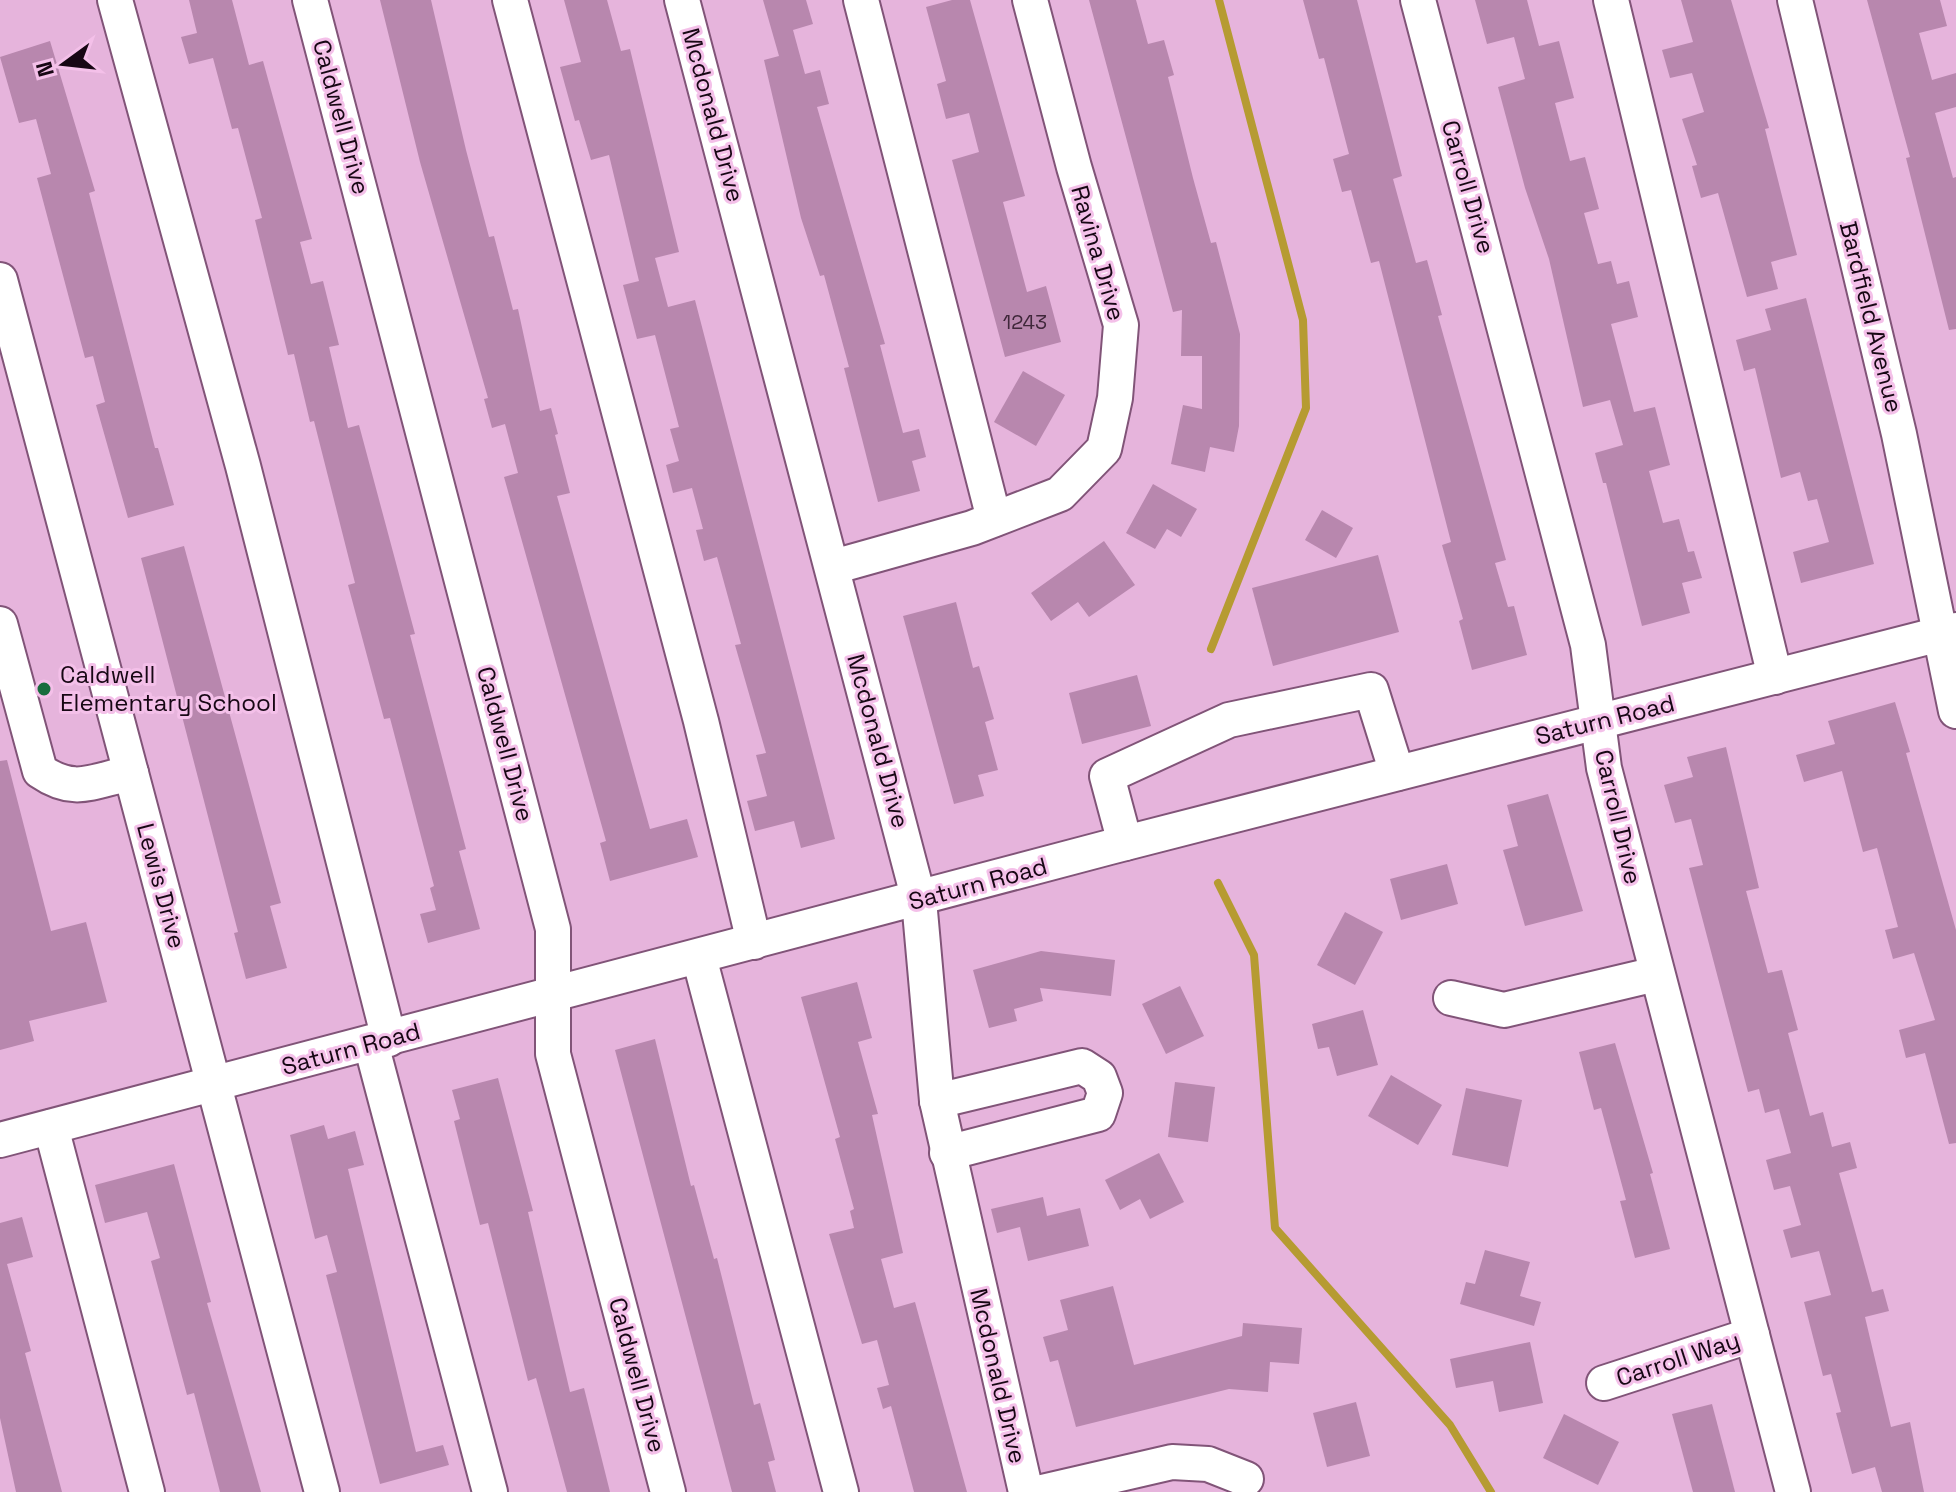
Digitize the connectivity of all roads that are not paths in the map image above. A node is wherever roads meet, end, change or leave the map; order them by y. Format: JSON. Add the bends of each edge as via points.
{"nodes":[{"id":1,"x":115,"y":0,"type":"edge"},
{"id":2,"x":310,"y":0,"type":"edge"},
{"id":3,"x":510,"y":0,"type":"edge"},
{"id":4,"x":682,"y":0,"type":"edge"},
{"id":5,"x":861,"y":0,"type":"edge"},
{"id":6,"x":1030,"y":0,"type":"edge"},
{"id":7,"x":1418,"y":0,"type":"edge"},
{"id":8,"x":1611,"y":0,"type":"edge"},
{"id":9,"x":1795,"y":0,"type":"edge"},
{"id":10,"x":0,"y":280,"type":"edge"},
{"id":11,"x":5,"y":318,"type":"edge"},
{"id":12,"x":994,"y":519,"type":"junction"},
{"id":13,"x":833,"y":567,"type":"junction"},
{"id":14,"x":0,"y":624,"type":"edge"},
{"id":15,"x":1951,"y":638,"type":"edge"},
{"id":16,"x":1775,"y":677,"type":"junction"},
{"id":17,"x":1956,"y":711,"type":"edge"},
{"id":18,"x":1597,"y":721,"type":"junction"},
{"id":19,"x":131,"y":773,"type":"junction"},
{"id":20,"x":1397,"y":773,"type":"junction"},
{"id":21,"x":1125,"y":843,"type":"junction"},
{"id":22,"x":919,"y":900,"type":"junction"},
{"id":23,"x":754,"y":942,"type":"junction"},
{"id":24,"x":699,"y":957,"type":"junction"},
{"id":25,"x":1656,"y":974,"type":"junction"},
{"id":26,"x":553,"y":995,"type":"junction"},
{"id":27,"x":1451,"y":998,"type":"dead end"},
{"id":28,"x":380,"y":1042,"type":"junction"},
{"id":29,"x":213,"y":1085,"type":"junction"},
{"id":30,"x":937,"y":1101,"type":"junction"},
{"id":31,"x":51,"y":1127,"type":"junction"},
{"id":32,"x":0,"y":1140,"type":"edge"},
{"id":33,"x":947,"y":1153,"type":"junction"},
{"id":34,"x":1752,"y":1335,"type":"junction"},
{"id":35,"x":1604,"y":1383,"type":"dead end"},
{"id":36,"x":1246,"y":1479,"type":"dead end"},
{"id":37,"x":147,"y":1492,"type":"edge"},
{"id":38,"x":322,"y":1492,"type":"edge"},
{"id":39,"x":490,"y":1492,"type":"edge"},
{"id":40,"x":668,"y":1492,"type":"edge"},
{"id":41,"x":841,"y":1492,"type":"edge"},
{"id":42,"x":1026,"y":1492,"type":"edge"},
{"id":43,"x":1042,"y":1492,"type":"edge"},
{"id":44,"x":1793,"y":1492,"type":"edge"}],
"edges":[{"from":1,"to":28,"type":"street","via":[[247,481]]},
{"from":2,"to":26,"type":"street","name":"Caldwell Drive","via":[[553,929]]},
{"from":3,"to":23,"type":"street","via":[[701,721]]},
{"from":4,"to":13,"type":"street","name":"Mcdonald Drive"},
{"from":5,"to":12,"type":"street"},
{"from":6,"to":12,"type":"street","name":"Ravina Drive","via":[[1121,325],[1104,449],[1060,494]]},
{"from":7,"to":18,"type":"street","name":"Carroll Drive","via":[[1588,645]]},
{"from":8,"to":16,"type":"street"},
{"from":9,"to":15,"type":"street","name":"Bardfield Avenue"},
{"from":10,"to":11,"type":"street","name":"Lewis Drive"},
{"from":11,"to":19,"type":"street","name":"Lewis Drive"},
{"from":12,"to":13,"type":"street","name":"Ravina Drive"},
{"from":13,"to":22,"type":"street","name":"Mcdonald Drive"},
{"from":14,"to":19,"type":"street","via":[[40,771],[70,787]]},
{"from":15,"to":16,"type":"street","name":"Saturn Road"},
{"from":15,"to":17,"type":"street","name":"Bardfield Avenue"},
{"from":16,"to":18,"type":"street","name":"Saturn Road"},
{"from":18,"to":20,"type":"street","name":"Saturn Road"},
{"from":18,"to":25,"type":"street","name":"Carroll Drive"},
{"from":19,"to":29,"type":"street","name":"Lewis Drive"},
{"from":20,"to":21,"type":"street","name":"Saturn Road"},
{"from":20,"to":21,"type":"street","via":[[1371,690],[1229,720],[1107,776]]},
{"from":21,"to":22,"type":"street","name":"Saturn Road"},
{"from":22,"to":23,"type":"street","name":"Saturn Road"},
{"from":22,"to":30,"type":"street","name":"Mcdonald Drive"},
{"from":23,"to":24,"type":"street","name":"Saturn Road"},
{"from":24,"to":26,"type":"street","name":"Saturn Road"},
{"from":24,"to":41,"type":"street"},
{"from":25,"to":27,"type":"street","via":[[1504,1010]]},
{"from":25,"to":34,"type":"street","name":"Carroll Drive"},
{"from":26,"to":28,"type":"street","name":"Saturn Road"},
{"from":26,"to":40,"type":"street","name":"Caldwell Drive","via":[[553,1054]]},
{"from":28,"to":29,"type":"street","name":"Saturn Road"},
{"from":28,"to":39,"type":"street"},
{"from":29,"to":31,"type":"street","name":"Saturn Road"},
{"from":29,"to":38,"type":"street","name":"Lewis Drive"},
{"from":30,"to":33,"type":"street","name":"Mcdonald Drive"},
{"from":30,"to":33,"type":"street","via":[[1082,1066],[1099,1077],[1105,1093],[1098,1114]]},
{"from":31,"to":32,"type":"street","name":"Saturn Road"},
{"from":31,"to":37,"type":"street"},
{"from":33,"to":42,"type":"street","name":"Mcdonald Drive"},
{"from":34,"to":35,"type":"street","name":"Carroll Way"},
{"from":34,"to":44,"type":"street","name":"Carroll Drive"},
{"from":36,"to":43,"type":"street","via":[[1208,1464],[1172,1462]]}]}
